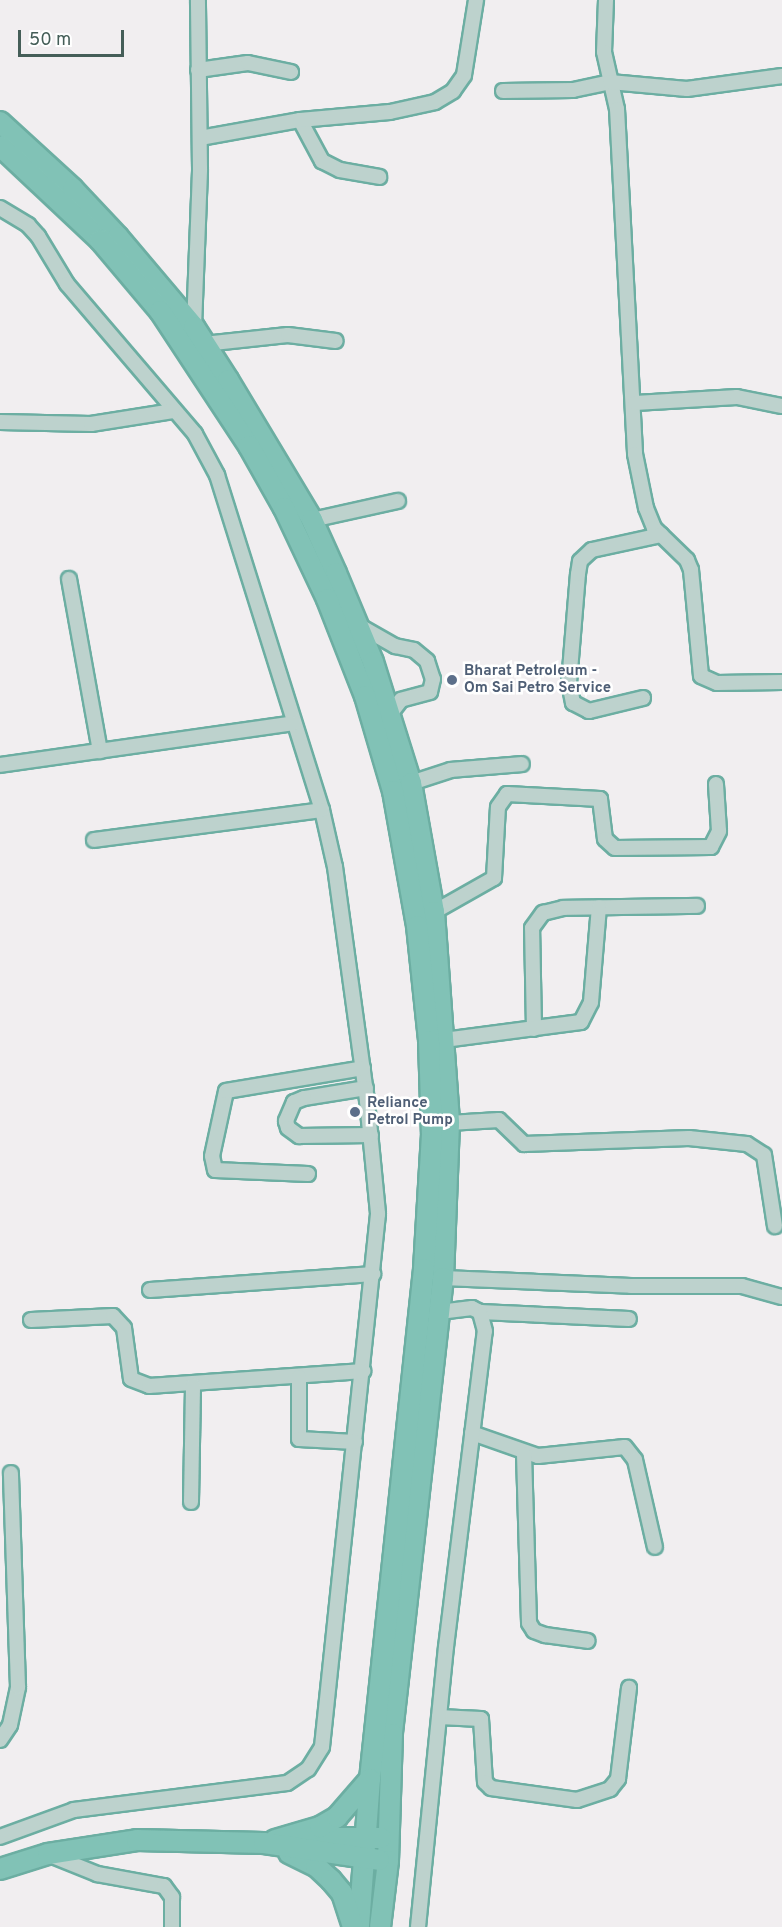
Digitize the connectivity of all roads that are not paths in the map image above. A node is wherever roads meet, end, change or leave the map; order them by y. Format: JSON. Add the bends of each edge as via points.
{"nodes":[{"id":1,"x":198,"y":0,"type":"edge"},
{"id":2,"x":476,"y":0,"type":"edge"},
{"id":3,"x":606,"y":0,"type":"edge"},
{"id":4,"x":198,"y":70,"type":"junction"},
{"id":5,"x":291,"y":72,"type":"dead end"},
{"id":6,"x":782,"y":76,"type":"edge"},
{"id":7,"x":610,"y":82,"type":"junction"},
{"id":8,"x":503,"y":90,"type":"dead end"},
{"id":9,"x":300,"y":120,"type":"junction"},
{"id":10,"x":0,"y":122,"type":"edge"},
{"id":11,"x":200,"y":138,"type":"junction"},
{"id":12,"x":0,"y":146,"type":"edge"},
{"id":13,"x":379,"y":177,"type":"dead end"},
{"id":14,"x":0,"y":208,"type":"edge"},
{"id":15,"x":194,"y":327,"type":"junction"},
{"id":16,"x":336,"y":341,"type":"dead end"},
{"id":17,"x":204,"y":344,"type":"junction"},
{"id":18,"x":635,"y":403,"type":"junction"},
{"id":19,"x":782,"y":406,"type":"edge"},
{"id":20,"x":173,"y":411,"type":"junction"},
{"id":21,"x":0,"y":422,"type":"edge"},
{"id":22,"x":398,"y":501,"type":"dead end"},
{"id":23,"x":312,"y":520,"type":"junction"},
{"id":24,"x":661,"y":535,"type":"junction"},
{"id":25,"x":69,"y":579,"type":"dead end"},
{"id":26,"x":358,"y":625,"type":"junction"},
{"id":27,"x":782,"y":682,"type":"edge"},
{"id":28,"x":643,"y":698,"type":"dead end"},
{"id":29,"x":391,"y":713,"type":"junction"},
{"id":30,"x":294,"y":723,"type":"junction"},
{"id":31,"x":100,"y":751,"type":"junction"},
{"id":32,"x":522,"y":764,"type":"dead end"},
{"id":33,"x":0,"y":765,"type":"edge"},
{"id":34,"x":411,"y":783,"type":"junction"},
{"id":35,"x":716,"y":784,"type":"dead end"},
{"id":36,"x":322,"y":810,"type":"junction"},
{"id":37,"x":94,"y":840,"type":"dead end"},
{"id":38,"x":697,"y":906,"type":"dead end"},
{"id":39,"x":599,"y":907,"type":"junction"},
{"id":40,"x":434,"y":912,"type":"junction"},
{"id":41,"x":534,"y":1029,"type":"junction"},
{"id":42,"x":444,"y":1040,"type":"junction"},
{"id":43,"x":363,"y":1068,"type":"junction"},
{"id":44,"x":366,"y":1088,"type":"junction"},
{"id":45,"x":449,"y":1122,"type":"junction"},
{"id":46,"x":372,"y":1135,"type":"junction"},
{"id":47,"x":308,"y":1174,"type":"dead end"},
{"id":48,"x":775,"y":1226,"type":"dead end"},
{"id":49,"x":373,"y":1274,"type":"junction"},
{"id":50,"x":443,"y":1278,"type":"junction"},
{"id":51,"x":150,"y":1290,"type":"dead end"},
{"id":52,"x":782,"y":1297,"type":"edge"},
{"id":53,"x":439,"y":1312,"type":"junction"},
{"id":54,"x":480,"y":1312,"type":"junction"},
{"id":55,"x":629,"y":1319,"type":"dead end"},
{"id":56,"x":31,"y":1320,"type":"dead end"},
{"id":57,"x":363,"y":1371,"type":"junction"},
{"id":58,"x":299,"y":1377,"type":"junction"},
{"id":59,"x":193,"y":1385,"type":"junction"},
{"id":60,"x":472,"y":1433,"type":"junction"},
{"id":61,"x":355,"y":1442,"type":"junction"},
{"id":62,"x":524,"y":1454,"type":"junction"},
{"id":63,"x":11,"y":1473,"type":"dead end"},
{"id":64,"x":191,"y":1502,"type":"dead end"},
{"id":65,"x":655,"y":1547,"type":"dead end"},
{"id":66,"x":588,"y":1641,"type":"dead end"},
{"id":67,"x":629,"y":1688,"type":"dead end"},
{"id":68,"x":439,"y":1717,"type":"junction"},
{"id":69,"x":0,"y":1740,"type":"edge"},
{"id":70,"x":370,"y":1779,"type":"junction"},
{"id":71,"x":368,"y":1837,"type":"junction"},
{"id":72,"x":0,"y":1838,"type":"edge"},
{"id":73,"x":389,"y":1838,"type":"junction"},
{"id":74,"x":264,"y":1843,"type":"junction"},
{"id":75,"x":48,"y":1854,"type":"junction"},
{"id":76,"x":366,"y":1858,"type":"junction"},
{"id":77,"x":388,"y":1862,"type":"junction"},
{"id":78,"x":0,"y":1869,"type":"edge"},
{"id":79,"x":172,"y":1927,"type":"edge"},
{"id":80,"x":353,"y":1927,"type":"edge"},
{"id":81,"x":359,"y":1927,"type":"edge"},
{"id":82,"x":380,"y":1927,"type":"edge"},
{"id":83,"x":418,"y":1927,"type":"edge"}],
"edges":[{"from":1,"to":4,"type":"street"},
{"from":2,"to":9,"type":"street","via":[[469,59],[453,91],[414,108]]},
{"from":3,"to":7,"type":"street","via":[[604,52]]},
{"from":4,"to":5,"type":"street","via":[[248,63]]},
{"from":4,"to":11,"type":"street"},
{"from":6,"to":7,"type":"street","via":[[687,89]]},
{"from":7,"to":8,"type":"street","via":[[573,90]]},
{"from":7,"to":18,"type":"street","via":[[617,109]]},
{"from":9,"to":11,"type":"street"},
{"from":9,"to":13,"type":"street","via":[[322,161]]},
{"from":10,"to":15,"type":"highway","via":[[97,214]]},
{"from":11,"to":15,"type":"street"},
{"from":12,"to":70,"type":"highway","via":[[100,240],[160,311],[249,446],[284,508],[327,599],[365,696],[393,791],[417,926],[429,1041],[432,1134],[424,1269]]},
{"from":14,"to":20,"type":"street","via":[[38,236],[67,284]]},
{"from":15,"to":17,"type":"highway"},
{"from":16,"to":17,"type":"street","via":[[288,335]]},
{"from":17,"to":23,"type":"highway"},
{"from":18,"to":19,"type":"street","via":[[737,397]]},
{"from":18,"to":24,"type":"street","via":[[636,464],[648,517]]},
{"from":20,"to":21,"type":"street","via":[[91,424]]},
{"from":20,"to":30,"type":"street","via":[[195,434],[217,475]]},
{"from":22,"to":23,"type":"street"},
{"from":23,"to":26,"type":"highway"},
{"from":24,"to":27,"type":"street","via":[[687,560],[691,570],[701,676],[717,683]]},
{"from":24,"to":28,"type":"street","via":[[592,550],[580,561],[578,574],[569,683],[573,703],[589,711]]},
{"from":25,"to":31,"type":"street"},
{"from":26,"to":29,"type":"highway"},
{"from":26,"to":29,"type":"street","via":[[395,646],[414,650],[427,661],[433,679],[430,692],[401,700]]},
{"from":29,"to":34,"type":"highway"},
{"from":30,"to":31,"type":"street"},
{"from":30,"to":36,"type":"street"},
{"from":31,"to":33,"type":"street"},
{"from":32,"to":34,"type":"street","via":[[451,770]]},
{"from":34,"to":40,"type":"highway"},
{"from":35,"to":40,"type":"street","via":[[719,831],[711,847],[615,848],[605,839],[600,799],[507,794],[498,807],[494,878],[488,885]]},
{"from":36,"to":37,"type":"street"},
{"from":36,"to":43,"type":"street","via":[[335,867]]},
{"from":38,"to":39,"type":"street"},
{"from":39,"to":41,"type":"street","via":[[587,1015],[572,1024]]},
{"from":39,"to":41,"type":"street","via":[[553,909],[535,920],[531,938]]},
{"from":40,"to":42,"type":"highway"},
{"from":41,"to":42,"type":"street"},
{"from":42,"to":45,"type":"highway"},
{"from":43,"to":44,"type":"street"},
{"from":43,"to":47,"type":"street","via":[[226,1090],[212,1156],[215,1170]]},
{"from":44,"to":46,"type":"street"},
{"from":44,"to":46,"type":"street","via":[[294,1102],[286,1120],[288,1128],[299,1136]]},
{"from":45,"to":48,"type":"street","via":[[500,1120],[517,1142],[524,1144],[689,1138],[747,1144],[765,1155]]},
{"from":45,"to":50,"type":"highway"},
{"from":46,"to":49,"type":"street","via":[[378,1214]]},
{"from":49,"to":51,"type":"street"},
{"from":49,"to":57,"type":"street"},
{"from":50,"to":52,"type":"street","via":[[742,1286]]},
{"from":50,"to":53,"type":"highway"},
{"from":53,"to":54,"type":"street","via":[[472,1308]]},
{"from":53,"to":73,"type":"highway","via":[[392,1734]]},
{"from":54,"to":55,"type":"street"},
{"from":54,"to":60,"type":"street","via":[[485,1331]]},
{"from":56,"to":59,"type":"street","via":[[113,1316],[124,1328],[131,1379],[149,1386]]},
{"from":57,"to":58,"type":"street"},
{"from":57,"to":61,"type":"street"},
{"from":58,"to":59,"type":"street"},
{"from":58,"to":61,"type":"street","via":[[298,1439]]},
{"from":59,"to":64,"type":"street"},
{"from":60,"to":62,"type":"street"},
{"from":60,"to":68,"type":"street"},
{"from":61,"to":72,"type":"street","via":[[327,1724],[322,1747],[308,1769],[287,1784],[74,1810]]},
{"from":62,"to":65,"type":"street","via":[[551,1457],[625,1447],[635,1460]]},
{"from":62,"to":66,"type":"street","via":[[529,1623],[545,1635]]},
{"from":63,"to":69,"type":"street","via":[[18,1687],[10,1725]]},
{"from":67,"to":68,"type":"street","via":[[618,1779],[610,1789],[578,1800],[491,1788],[485,1782],[481,1719]]},
{"from":68,"to":83,"type":"street"},
{"from":70,"to":71,"type":"highway"},
{"from":70,"to":74,"type":"highway","via":[[345,1811],[321,1827]]},
{"from":71,"to":73,"type":"highway"},
{"from":71,"to":74,"type":"highway","via":[[336,1835]]},
{"from":71,"to":76,"type":"highway"},
{"from":73,"to":77,"type":"highway"},
{"from":74,"to":75,"type":"highway","via":[[137,1840]]},
{"from":74,"to":76,"type":"highway"},
{"from":74,"to":80,"type":"highway","via":[[301,1857],[331,1880],[342,1893]]},
{"from":75,"to":78,"type":"highway"},
{"from":75,"to":79,"type":"street","via":[[97,1874],[164,1886],[172,1897]]},
{"from":76,"to":77,"type":"highway"},
{"from":76,"to":81,"type":"highway"},
{"from":77,"to":82,"type":"highway"}]}
